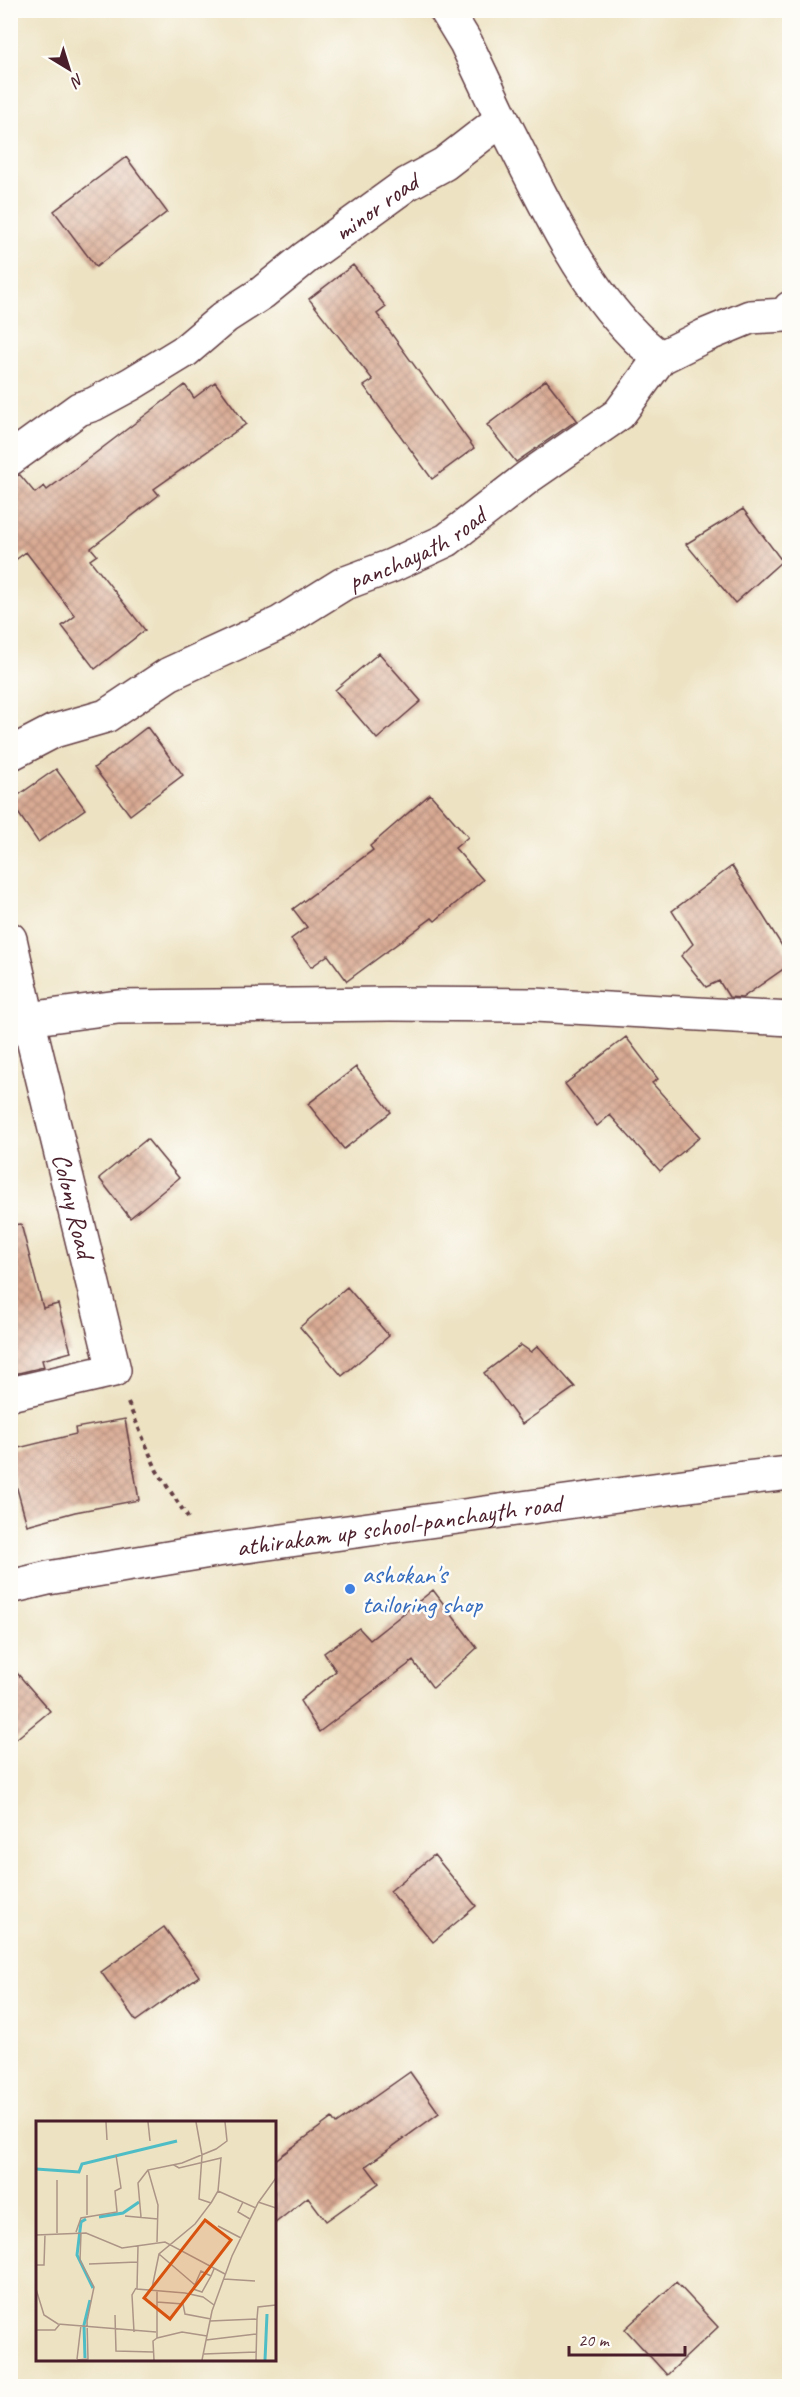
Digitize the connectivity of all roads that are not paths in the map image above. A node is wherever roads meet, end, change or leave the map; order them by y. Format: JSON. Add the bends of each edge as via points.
{"nodes":[{"id":1,"x":446,"y":10,"type":"edge"},
{"id":2,"x":502,"y":119,"type":"junction"},
{"id":3,"x":788,"y":315,"type":"edge"},
{"id":4,"x":660,"y":358,"type":"junction"},
{"id":5,"x":10,"y":459,"type":"edge"},
{"id":6,"x":10,"y":754,"type":"edge"},
{"id":7,"x":10,"y":939,"type":"edge"},
{"id":8,"x":28,"y":1019,"type":"junction"},
{"id":9,"x":789,"y":1019,"type":"edge"},
{"id":10,"x":10,"y":1394,"type":"edge"},
{"id":11,"x":789,"y":1473,"type":"edge"},
{"id":12,"x":10,"y":1587,"type":"edge"}],
"edges":[{"from":1,"to":2,"type":"street"},
{"from":2,"to":4,"type":"street","via":[[557,226],[596,288],[632,333]]},
{"from":2,"to":5,"type":"street","name":"minor road","via":[[444,164],[407,184],[305,258],[185,351],[131,384],[79,409]]},
{"from":3,"to":4,"type":"street","name":"panchayath road","via":[[750,317]]},
{"from":4,"to":6,"type":"street","name":"panchayath road","via":[[619,414],[447,540],[343,584],[280,623],[169,674],[106,716],[54,731]]},
{"from":7,"to":8,"type":"street","name":"Colony Road"},
{"from":8,"to":9,"type":"street","via":[[118,1007],[391,1004],[535,1005]]},
{"from":8,"to":10,"type":"street","name":"Colony Road","via":[[114,1370]]},
{"from":11,"to":12,"type":"street","name":"athirakam up school-panchayth road","via":[[210,1551]]}]}
